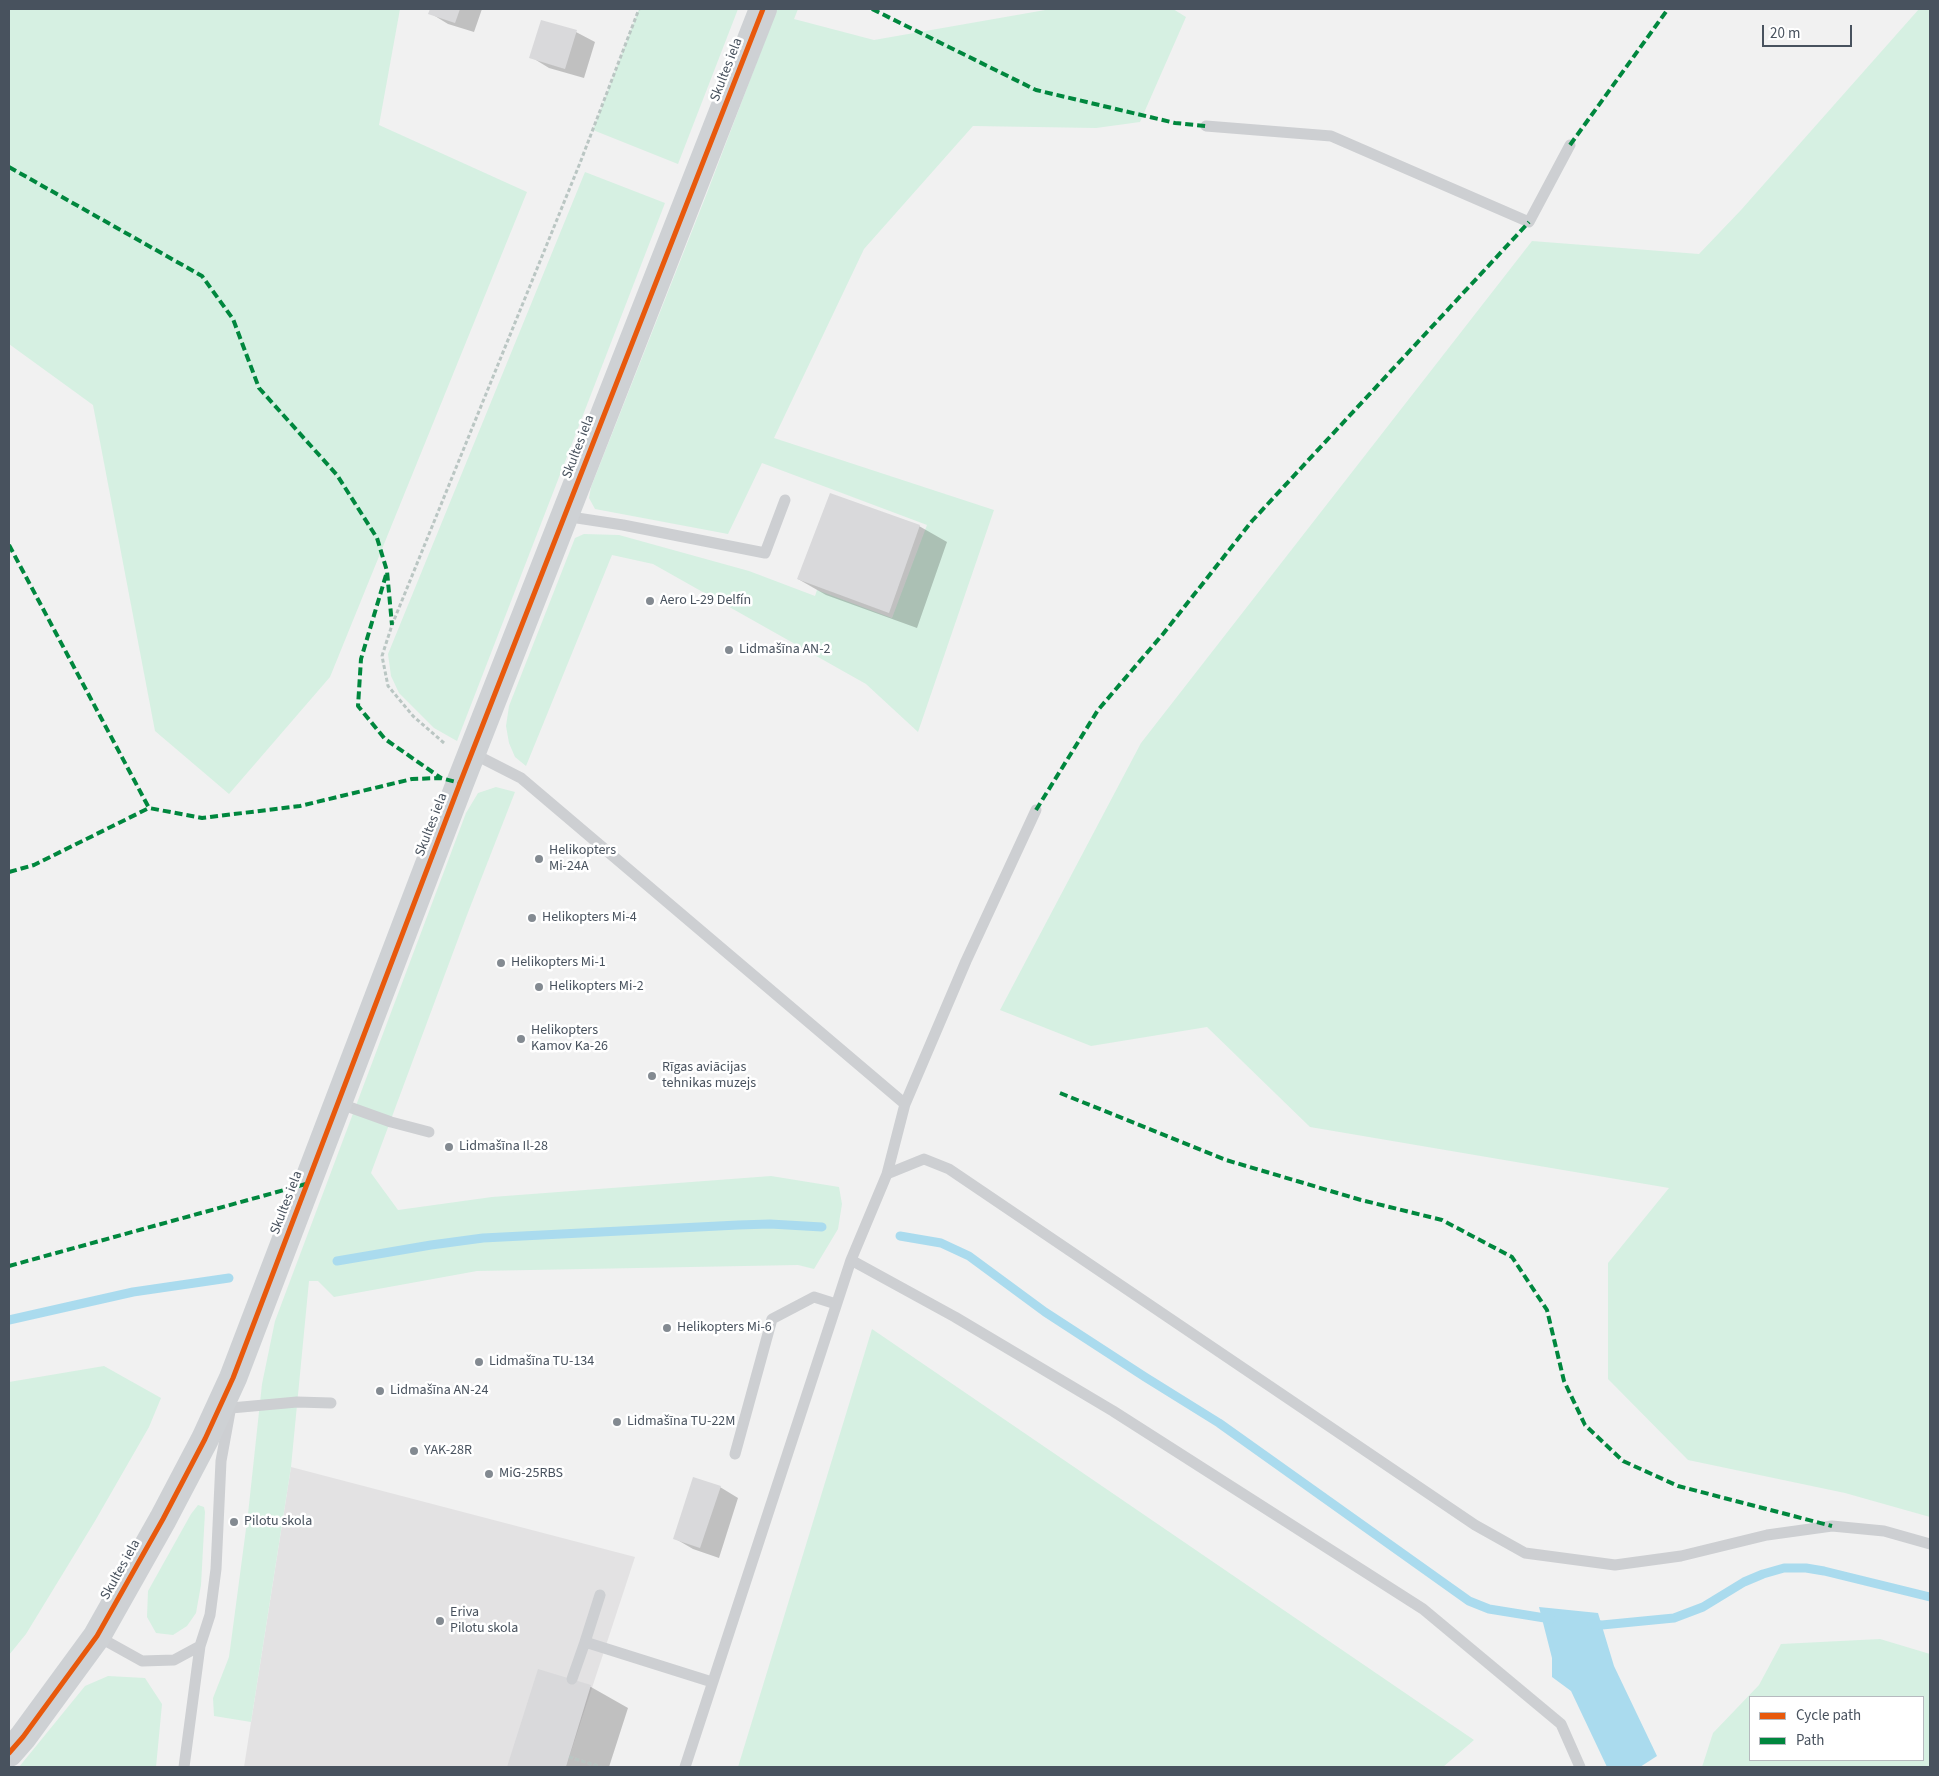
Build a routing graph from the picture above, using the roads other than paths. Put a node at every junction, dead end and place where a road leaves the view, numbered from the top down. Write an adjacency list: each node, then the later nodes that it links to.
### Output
1 (763, 9): 5 (main road, Skultes iela)
2 (1206, 126): 3 (lane)
3 (1570, 145)
4 (785, 500): 5 (lane)
5 (564, 516): 6 (main road, Skultes iela)
6 (472, 753): 8 (main road, Skultes iela); 9 (lane)
7 (1036, 810): 9 (lane)
8 (338, 1103): 10 (lane); 14 (main road, Skultes iela)
9 (905, 1104): 11 (lane)
10 (429, 1132)
11 (887, 1174): 12 (lane); 18 (lane)
12 (851, 1260): 13 (lane); 28 (lane)
13 (836, 1304): 17 (lane); 24 (lane)
14 (233, 1378): 16 (lane); 20 (main road, Skultes iela)
15 (331, 1403): 16 (lane)
16 (231, 1408): 22 (lane)
17 (735, 1454)
18 (1930, 1544)
19 (600, 1596): 21 (lane)
20 (97, 1636): 22 (lane); 25 (main road, Skultes iela)
21 (585, 1642): 23 (lane); 24 (lane)
22 (200, 1646): 26 (lane)
23 (572, 1679)
24 (712, 1682): 27 (lane)
25 (9, 1753)
26 (184, 1767)
27 (685, 1767)
28 (1580, 1767)

